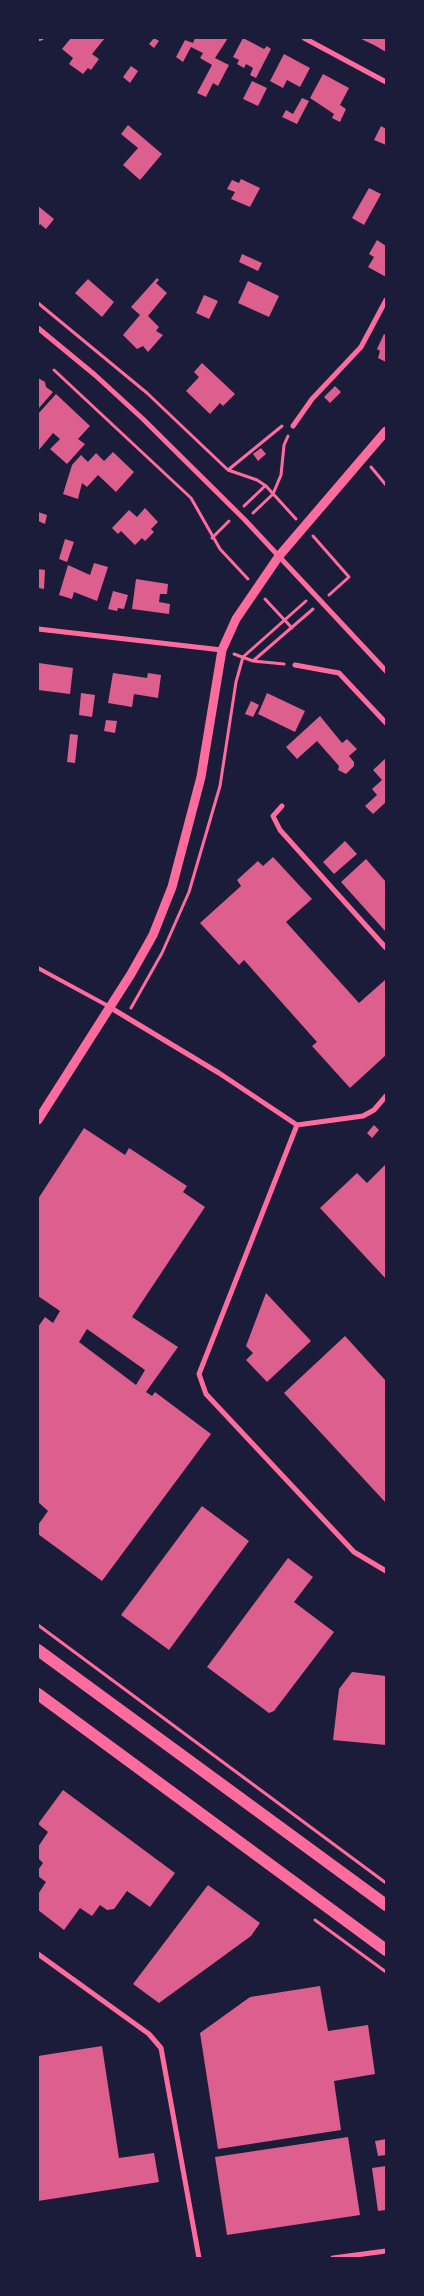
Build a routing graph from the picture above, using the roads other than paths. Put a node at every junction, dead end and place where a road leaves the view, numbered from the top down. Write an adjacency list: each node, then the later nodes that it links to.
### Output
1 (41, 38): 3 (street)
2 (304, 38): 4 (street)
3 (38, 39)
4 (386, 80)
5 (386, 300): 7 (street)
6 (38, 328): 9 (street)
7 (292, 426)
8 (386, 431): 9 (street)
9 (279, 556): 11 (street); 13 (street)
10 (38, 630): 11 (street)
11 (222, 650): 18 (street)
12 (295, 665): 14 (street)
13 (386, 671)
14 (386, 723)
15 (282, 806): 16 (street)
16 (386, 948)
17 (38, 968): 18 (lane)
18 (111, 1008): 20 (street); 21 (street)
19 (386, 1096): 21 (street)
20 (38, 1120)
21 (297, 1125): 22 (street)
22 (386, 1571)
23 (38, 1650): 25 (main road)
24 (38, 1694): 26 (main road)
25 (386, 1905)
26 (386, 1950)
27 (38, 1954): 29 (street)
28 (386, 2251): 30 (street)
29 (199, 2258)
30 (333, 2258)

